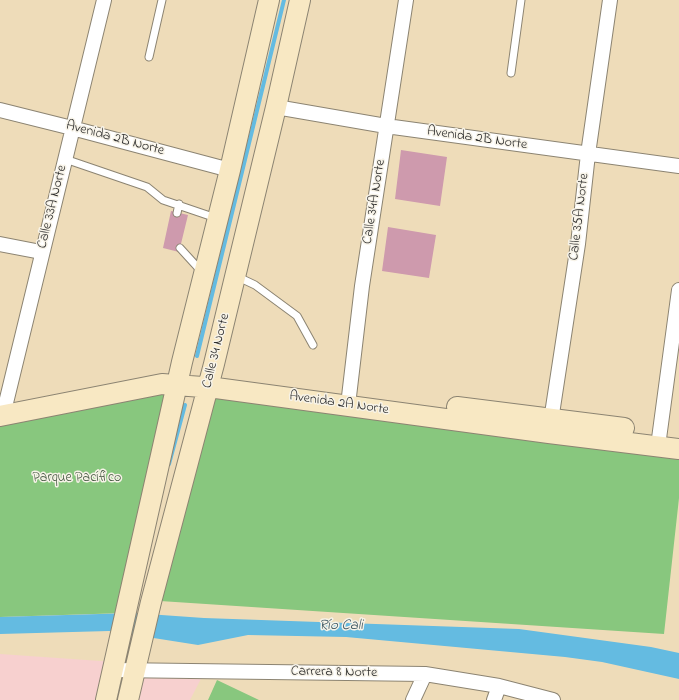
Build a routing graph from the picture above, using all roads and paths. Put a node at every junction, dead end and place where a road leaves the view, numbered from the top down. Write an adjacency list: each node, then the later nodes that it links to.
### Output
1 (104, 0): 13 (street, Calle 33A Norte)
2 (162, 0): 8 (lane)
3 (269, 0): 17 (main road)
4 (300, 0): 10 (main road, Calle 34 Norte)
5 (406, 0): 12 (street, Calle 34A Norte)
6 (521, 0): 9 (lane)
7 (610, 0): 14 (street, Calle 35A Norte)
8 (149, 58)
9 (511, 73)
10 (276, 107): 12 (street, Avenida 2B Norte); 25 (main road, Calle 34 Norte)
11 (0, 110): 13 (street, Avenida 2B Norte)
12 (386, 126): 14 (street, Avenida 2B Norte); 30 (street, Calle 34A Norte)
13 (72, 128): 15 (street, Calle 33A Norte); 17 (street, Avenida 2B Norte)
14 (588, 154): 16 (street, Avenida 2B Norte); 32 (street, Calle 35A Norte)
15 (65, 159): 18 (lane); 23 (street, Calle 33A Norte)
16 (679, 166)
17 (230, 170): 20 (main road)
18 (179, 204): 19 (lane); 20 (lane)
19 (177, 213)
20 (218, 218): 24 (main road)
21 (0, 244): 23 (street)
22 (180, 248): 24 (lane)
23 (41, 252): 31 (street, Calle 33A Norte)
24 (204, 274): 28 (main road)
25 (235, 275): 27 (lane); 29 (main road, Calle 34 Norte)
26 (679, 290): 34 (street)
27 (313, 345)
28 (179, 379): 29 (main road, Avenida 2A Norte); 31 (main road, Avenida 2A Norte); 36 (main road)
29 (210, 380): 30 (main road, Avenida 2A Norte); 37 (main road, Calle 34 Norte)
30 (349, 399): 32 (main road, Avenida 2A Norte)
31 (2, 408)
32 (550, 426): 34 (main road, Avenida 2A Norte)
33 (679, 435): 34 (main road, Avenida 2A Norte)
34 (658, 439): 35 (main road, Avenida 2A Norte)
35 (679, 449)
36 (114, 663): 37 (street, Carrera 8 Norte); 40 (main road)
37 (136, 664): 38 (street, Carrera 8 Norte); 41 (main road, Calle 34 Norte)
38 (425, 674): 39 (street, Carrera 8 Norte); 42 (street)
39 (498, 686): 43 (street); 44 (street, Carrera 8 Norte)
40 (106, 700)
41 (128, 700)
42 (413, 700)
43 (494, 700)
44 (553, 700)

